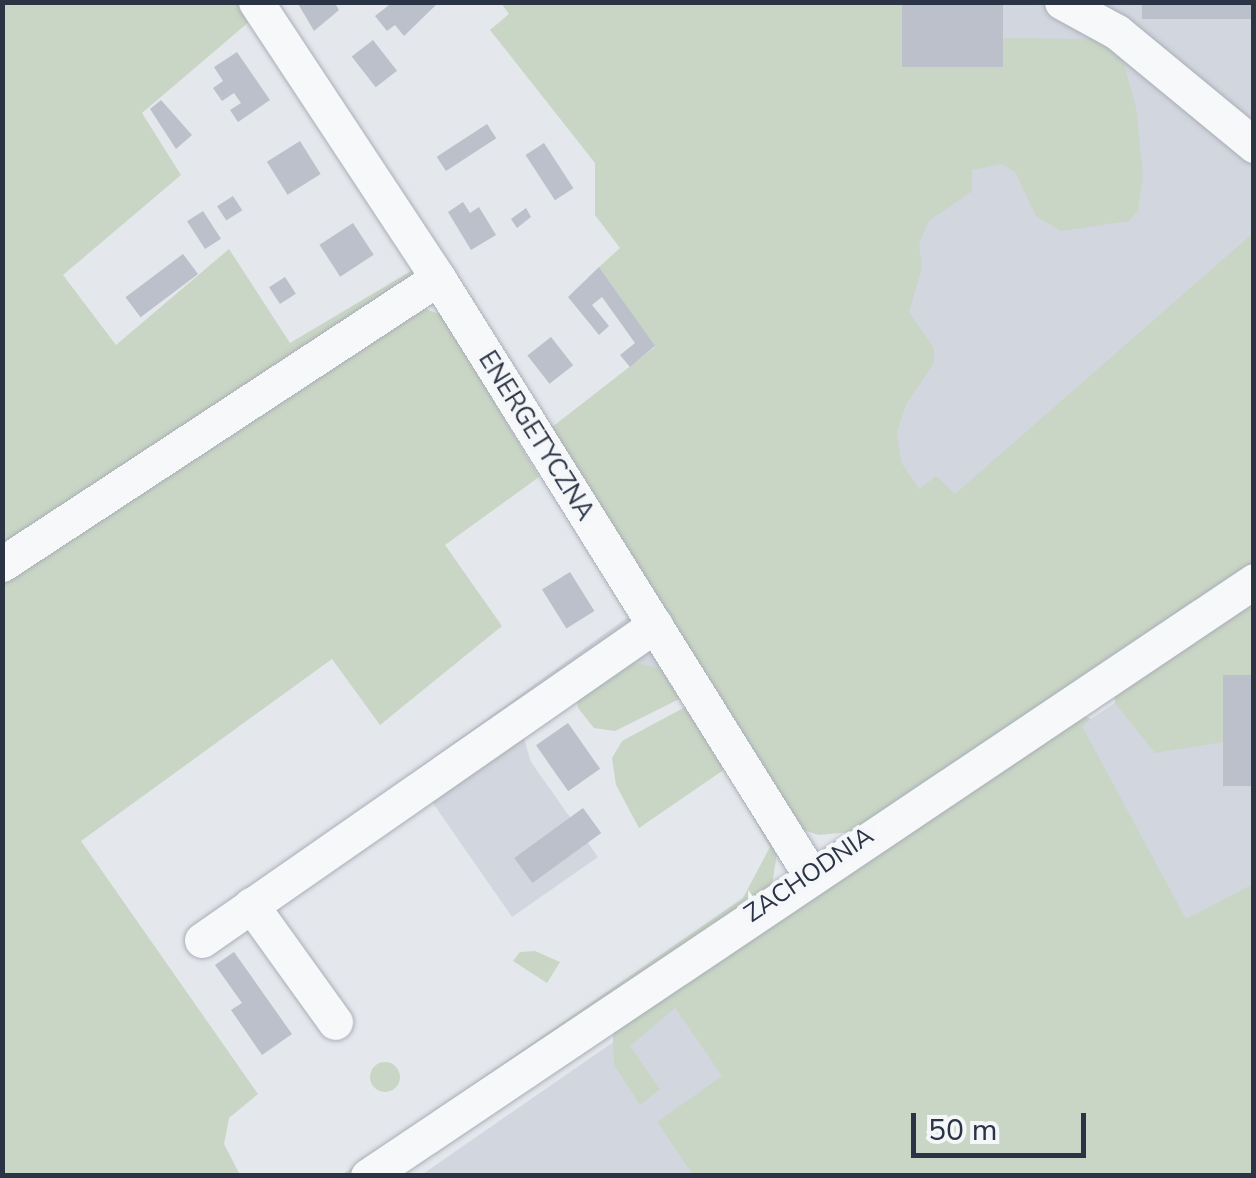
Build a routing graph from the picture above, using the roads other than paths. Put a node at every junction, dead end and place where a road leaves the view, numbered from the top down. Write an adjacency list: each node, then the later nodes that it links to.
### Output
1 (256, 2): 4 (street, ENERGETYCZNA)
2 (1062, 2): 3 (street)
3 (1254, 145)
4 (438, 278): 5 (street); 7 (street, ENERGETYCZNA)
5 (2, 564)
6 (1254, 581): 8 (street, ZACHODNIA)
7 (654, 625): 8 (street, ENERGETYCZNA); 9 (street)
8 (810, 874): 12 (street, ZACHODNIA)
9 (251, 905): 10 (street); 11 (street)
10 (202, 940)
11 (336, 1022)
12 (368, 1176)

